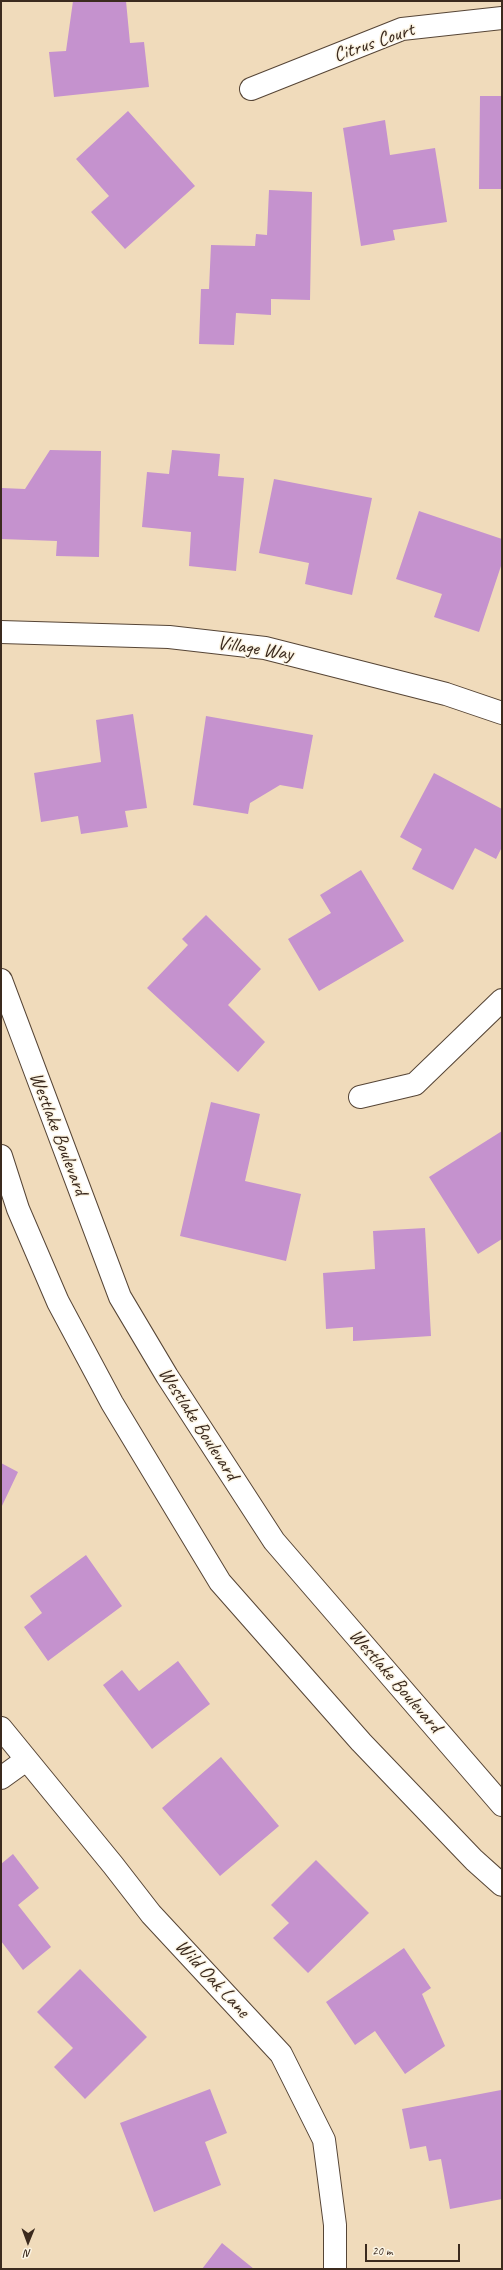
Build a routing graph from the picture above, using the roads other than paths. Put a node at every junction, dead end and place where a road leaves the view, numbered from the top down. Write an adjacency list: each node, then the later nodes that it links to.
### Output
1 (502, 18): 2 (street, Citrus Court)
2 (251, 89)
3 (1, 632): 4 (street, Village Way)
4 (502, 713)
5 (1, 980): 12 (street, Westlake Boulevard)
6 (502, 1000): 7 (street)
7 (360, 1097)
8 (1, 1156): 13 (street)
9 (1, 1728): 10 (street, Wild Oak Lane)
10 (26, 1760): 11 (street); 14 (street, Wild Oak Lane)
11 (1, 1778)
12 (502, 1805)
13 (502, 1885)
14 (335, 2269)

